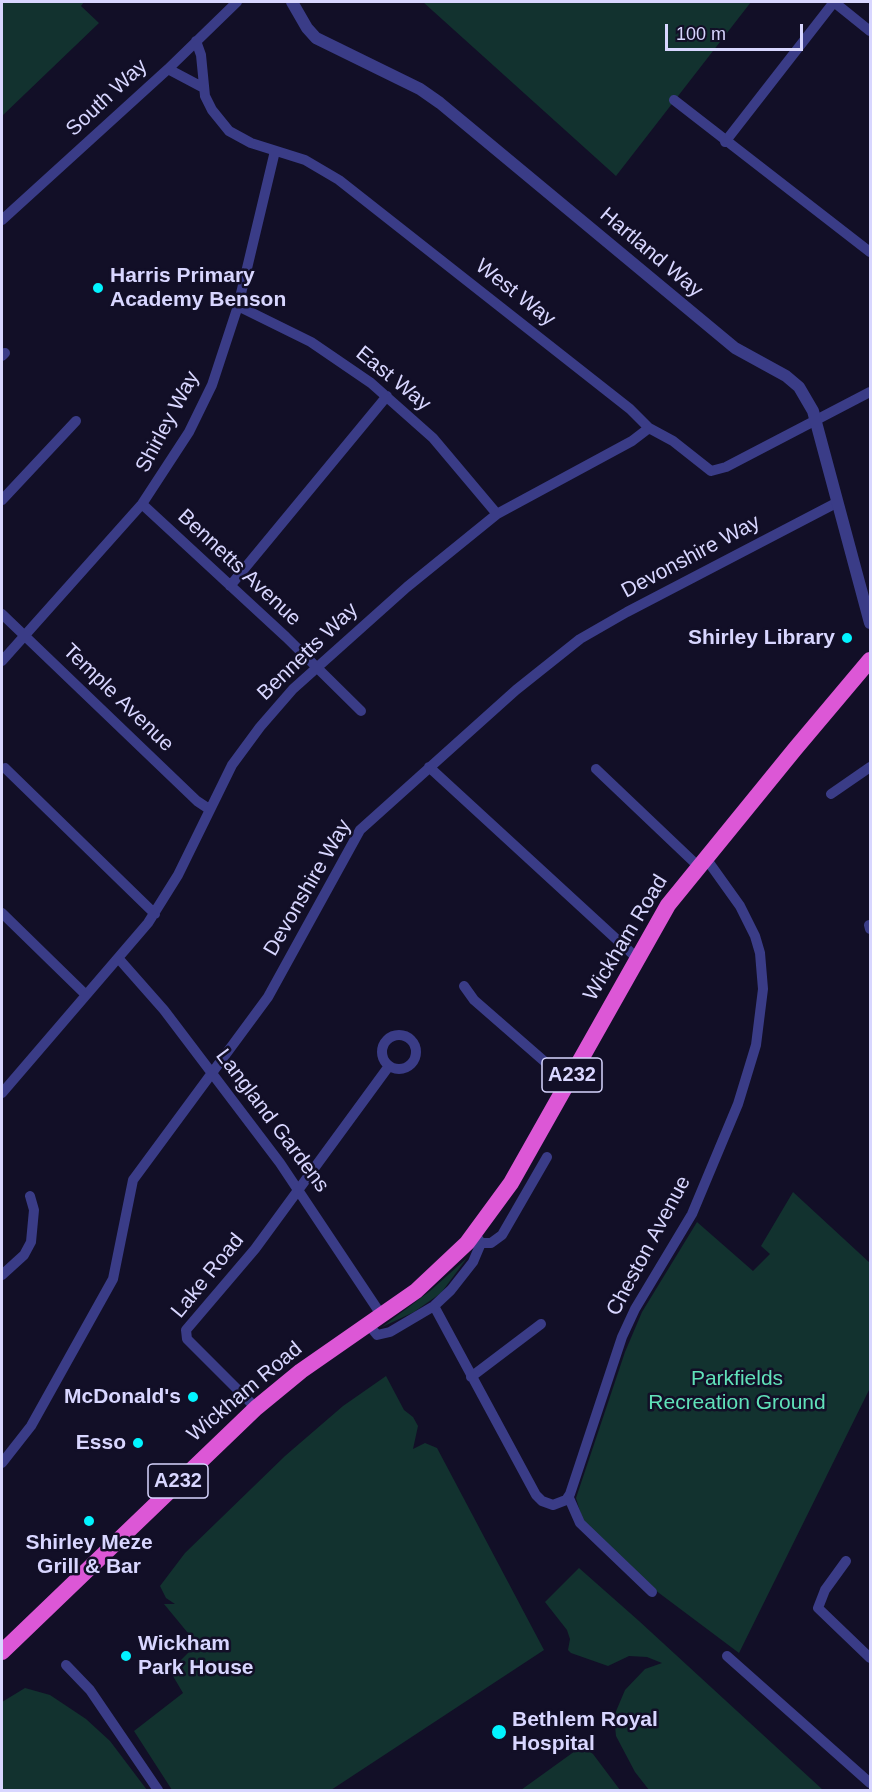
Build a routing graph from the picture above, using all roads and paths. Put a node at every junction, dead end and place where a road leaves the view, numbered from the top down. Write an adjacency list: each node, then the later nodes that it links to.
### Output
1 (237, 2): 5 (street, South Way)
2 (292, 2): 17 (street, Hartland Way)
3 (834, 2): 4 (street); 9 (street)
4 (870, 31)
5 (196, 41): 6 (street, South Way); 7 (street, West Way)
6 (168, 69): 7 (street); 11 (street, South Way)
7 (202, 87): 10 (street, West Way)
8 (674, 100): 9 (street)
9 (725, 142): 12 (street)
10 (275, 151): 13 (street, Shirley Way); 18 (street, West Way)
11 (2, 220)
12 (870, 252)
13 (238, 306): 15 (street, East Way); 21 (street, Shirley Way)
14 (870, 392): 17 (street)
15 (387, 396): 22 (street, East Way); 23 (street)
16 (76, 421): 19 (street)
17 (816, 422): 18 (street, West Way); 20 (street, Hartland Way)
18 (649, 428): 22 (street, Bennetts Way)
19 (2, 500)
20 (838, 502): 25 (street, Hartland Way); 32 (street, Devonshire Way)
21 (142, 504): 23 (street, Bennetts Avenue); 26 (street, Shirley Way)
22 (496, 514): 29 (street, Bennetts Way)
23 (230, 586): 29 (street, Bennetts Avenue)
24 (2, 614): 26 (street, Temple Avenue)
25 (870, 619)
26 (25, 636): 28 (street, Shirley Way); 37 (street, Temple Avenue)
27 (870, 660): 30 (highway, Wickham Road / A232)
28 (2, 661)
29 (316, 667): 31 (street, Bennetts Avenue); 37 (street, Bennetts Way)
30 (863, 676): 38 (highway, Wickham Road / A232)
31 (361, 711)
32 (429, 767): 42 (street); 46 (street, Devonshire Way)
33 (870, 767): 36 (street)
34 (5, 768): 40 (street)
35 (596, 769): 38 (street, Cheston Avenue)
36 (831, 794)
37 (208, 809): 40 (street, Bennetts Way)
38 (702, 862): 42 (highway, Wickham Road / A232); 60 (street, Cheston Avenue)
39 (2, 913): 44 (street)
40 (154, 914): 41 (street, Bennetts Way)
41 (119, 958): 44 (street, Bennetts Way); 46 (street, Langland Gardens)
42 (638, 959): 47 (highway, Wickham Road / A232)
43 (464, 986): 47 (street)
44 (86, 995): 48 (street, Bennetts Way)
45 (389, 1066): 50 (street, Lake Road)
46 (212, 1073): 50 (street, Langland Gardens); 59 (street, Devonshire Way)
47 (568, 1082): 52 (highway, Wickham Road / A232)
48 (2, 1093)
49 (547, 1157): 52 (street, Wickham Road)
50 (298, 1188): 55 (street, Langland Gardens); 58 (street, Lake Road)
51 (30, 1196): 53 (street)
52 (478, 1238): 54 (street, Wickham Road); 55 (highway, Wickham Road / A232)
53 (2, 1275)
54 (434, 1306): 55 (street, Wickham Road); 57 (street)
55 (375, 1321): 58 (highway, Wickham Road / A232)
56 (540, 1324): 57 (street)
57 (471, 1377): 60 (street)
58 (256, 1408): 63 (highway, Wickham Road / A232)
59 (2, 1463)
60 (568, 1498): 62 (street)
61 (846, 1561): 65 (street)
62 (652, 1592)
63 (2, 1652)
64 (727, 1656): 67 (street)
65 (870, 1658)
66 (66, 1665): 68 (street)
67 (870, 1784)
68 (158, 1791)

